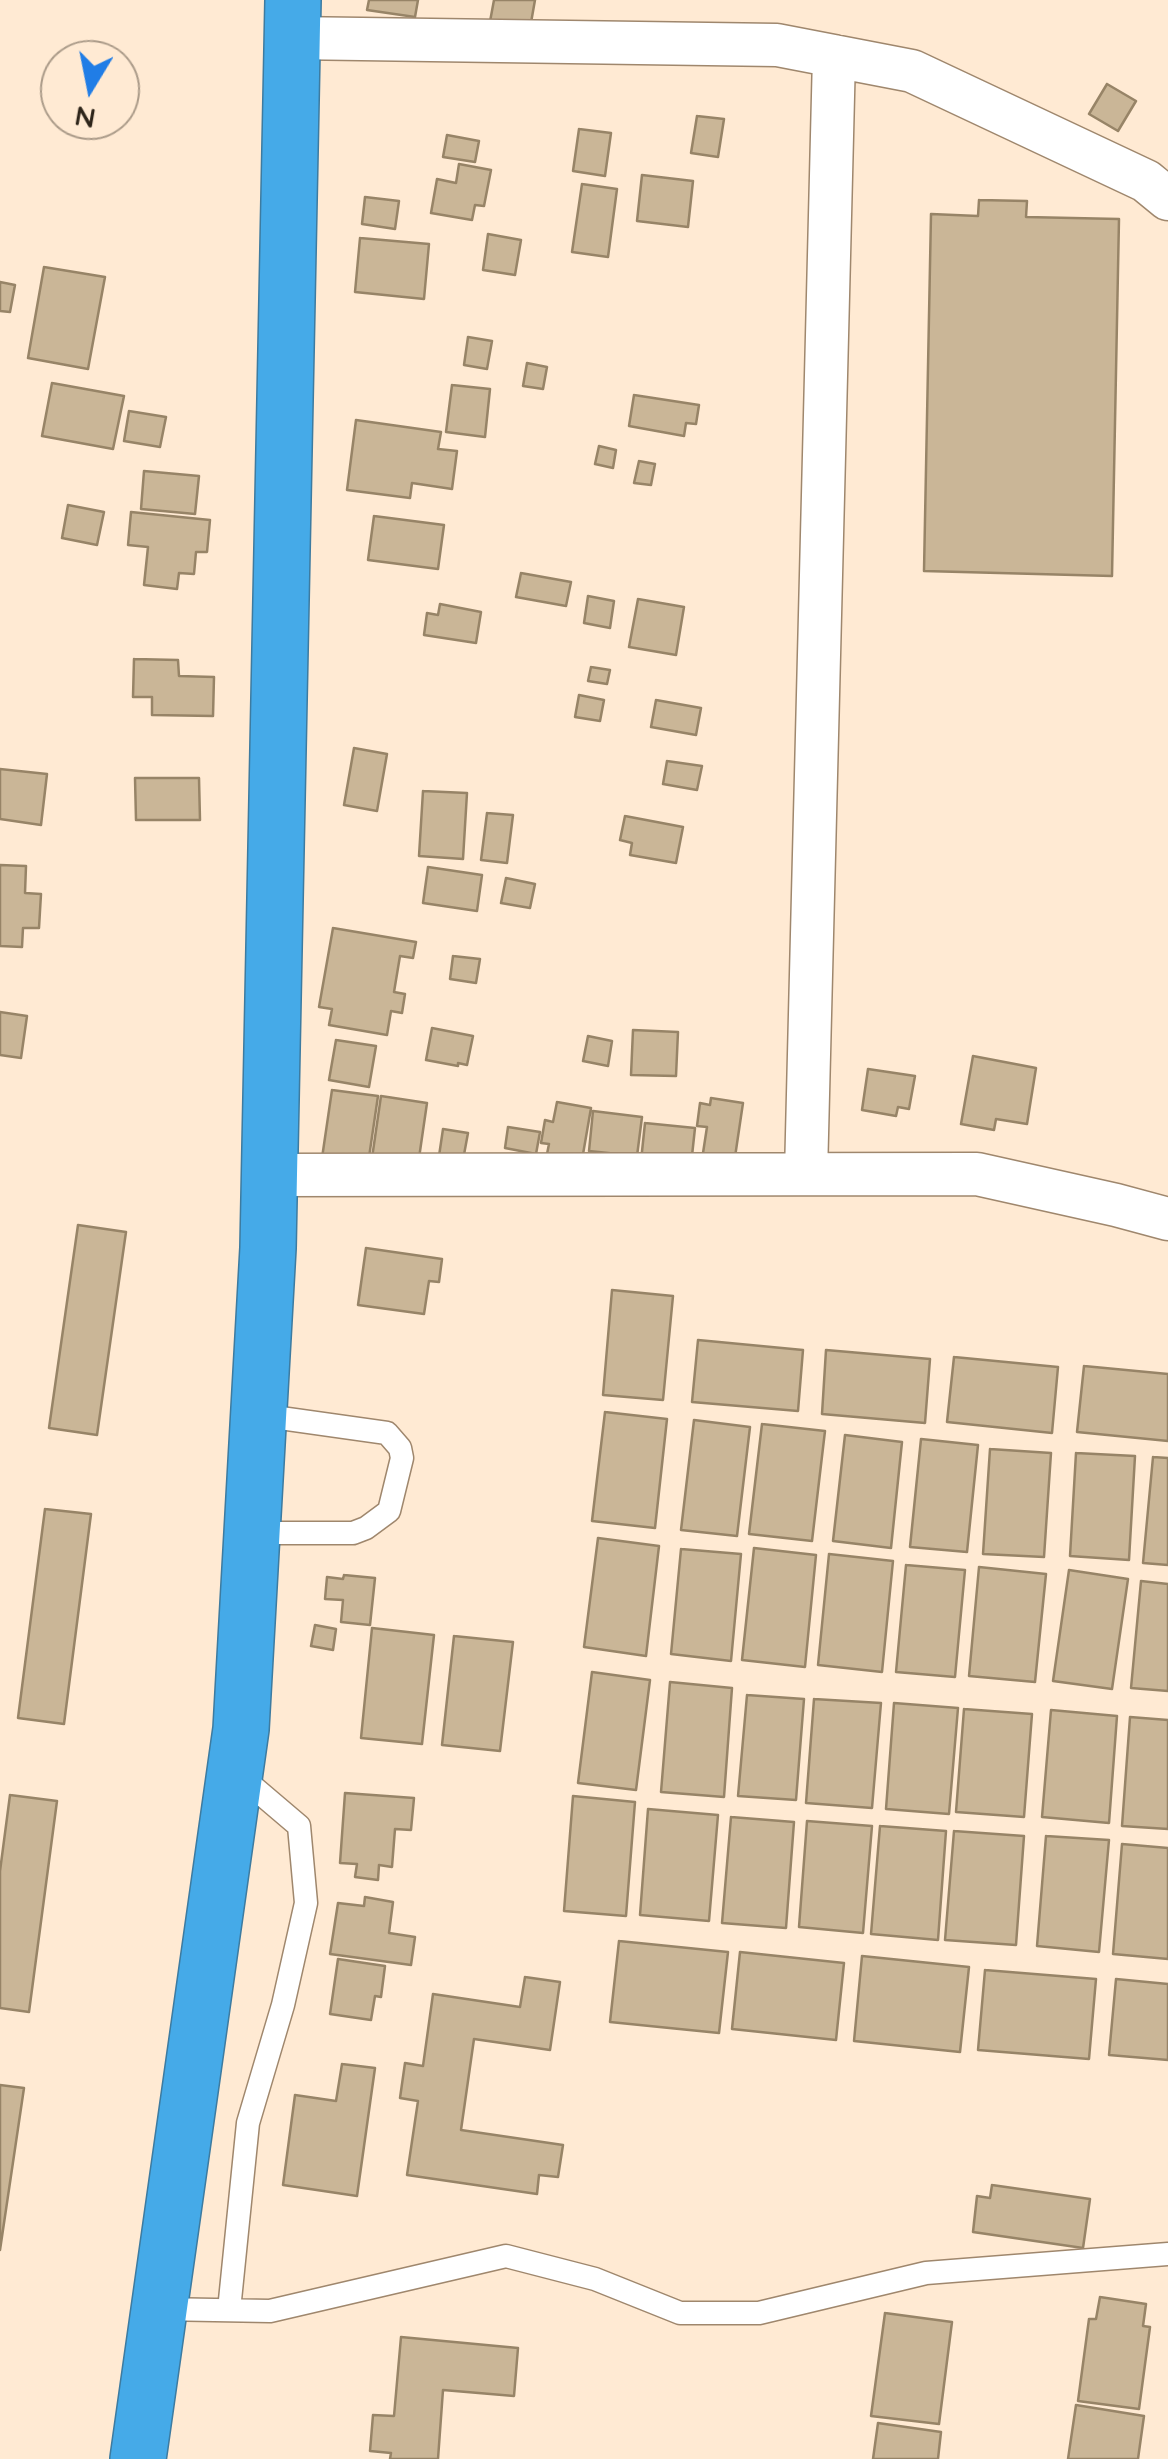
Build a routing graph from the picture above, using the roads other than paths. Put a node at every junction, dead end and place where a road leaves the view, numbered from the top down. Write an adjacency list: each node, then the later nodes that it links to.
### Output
1 (293, 19): 2 (street); 5 (highway)
2 (834, 56): 3 (street); 4 (street)
3 (1168, 199)
4 (806, 1174): 5 (street); 6 (street)
5 (270, 1176): 7 (highway)
6 (1168, 1219)
7 (259, 1415): 8 (highway); 8 (lane)
8 (252, 1533): 9 (highway)
9 (236, 1772): 11 (highway); 12 (lane)
10 (1168, 2254): 12 (lane)
11 (160, 2310): 12 (lane); 13 (highway)
12 (229, 2310)
13 (138, 2459)

